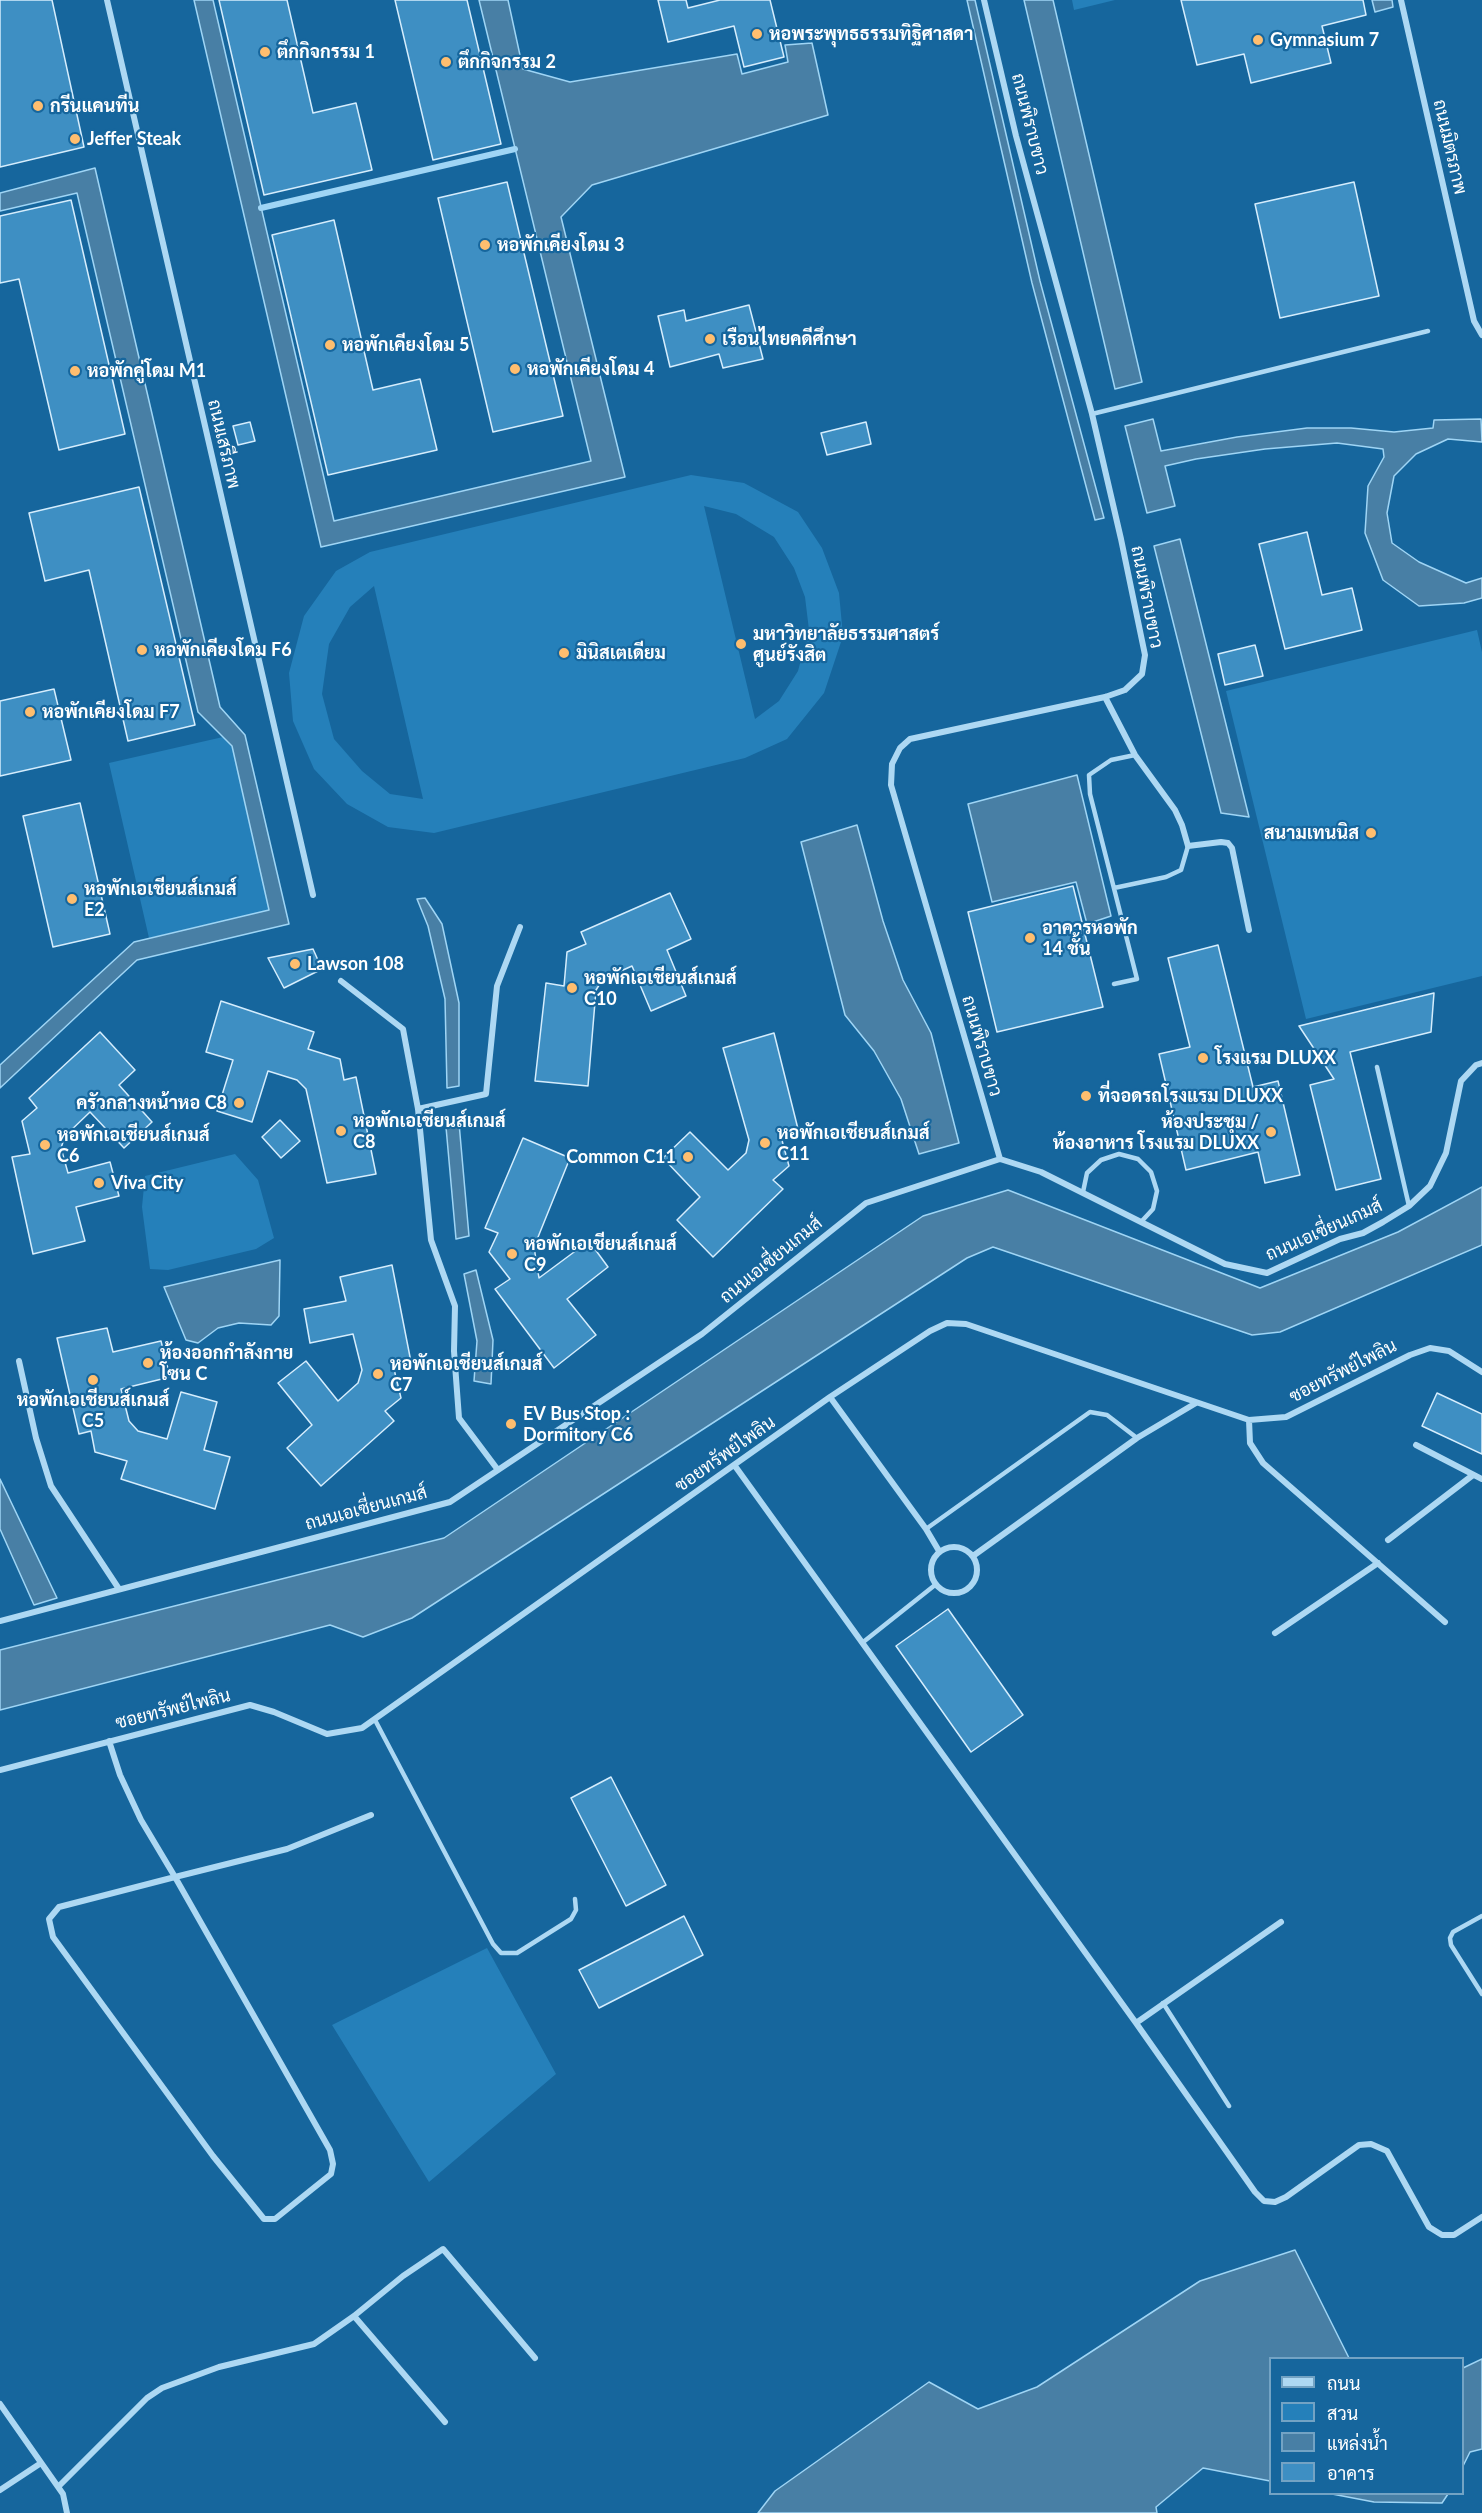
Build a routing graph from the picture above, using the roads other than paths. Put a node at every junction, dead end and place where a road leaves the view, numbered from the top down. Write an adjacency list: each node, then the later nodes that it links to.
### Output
1 (107, 0): 11 (street, ถนนเสรีภาพ)
2 (984, 0): 6 (street, ถนนพิราบขาว)
3 (1401, 0): 5 (street, ถนนมิตรภาพ)
4 (1428, 331): 6 (lane)
5 (1482, 335)
6 (1092, 414): 7 (street, ถนนพิราบขาว)
7 (1105, 697): 8 (street); 19 (street, ถนนพิราบขาว)
8 (1135, 755): 9 (street); 10 (lane)
9 (1188, 846): 10 (lane); 13 (street)
10 (1114, 888): 15 (lane)
11 (313, 895)
12 (520, 927): 18 (street)
13 (1249, 930)
14 (341, 981): 18 (street)
15 (1114, 984)
16 (1482, 1063): 21 (street, ถนนเอเซี่ยนเกมส์)
17 (1377, 1067): 21 (lane)
18 (418, 1109): 31 (street)
19 (1000, 1159): 20 (street, ถนนเอเซี่ยนเกมส์); 31 (street, ถนนเอเซี่ยนเกมส์)
20 (1083, 1192): 22 (street, ถนนเอเซี่ยนเกมส์); 22 (lane)
21 (1409, 1206): 22 (street, ถนนเอเซี่ยนเกมส์)
22 (1141, 1222)
23 (19, 1361): 40 (street)
24 (1482, 1372): 27 (street, ซอยทรัพย์ไพลิน)
25 (830, 1398): 26 (street, ซอยทรัพย์ไพลิน); 30 (street, ซอยทรัพย์ไพลิน); 34 (street)
26 (1196, 1403): 27 (street, ซอยทรัพย์ไพลิน); 28 (street)
27 (1249, 1420): 38 (street)
28 (1137, 1438): 34 (lane); 37 (street)
29 (1416, 1445): 32 (street)
30 (735, 1466): 44 (street); 45 (street, ซอยทรัพย์ไพลิน)
31 (498, 1470): 40 (street, ถนนเอเซี่ยนเกมส์)
32 (1473, 1474): 33 (street); 35 (street)
33 (1482, 1479)
34 (926, 1529): 36 (street)
35 (1388, 1540)
36 (939, 1551): 37 (street); 39 (street)
37 (972, 1556): 39 (street)
38 (1378, 1563): 42 (street); 43 (street)
39 (935, 1585): 44 (lane)
40 (119, 1590): 41 (street, ถนนเอเซี่ยนเกมส์)
41 (0, 1621)
42 (1445, 1622)
43 (1275, 1633)
44 (862, 1643): 55 (street)
45 (375, 1720): 46 (street, ซอยทรัพย์ไพลิน); 50 (lane)
46 (109, 1741): 47 (street, ซอยทรัพย์ไพลิน); 49 (street)
47 (0, 1770)
48 (371, 1815): 49 (street)
49 (175, 1877): 49 (street)
50 (575, 1899)
51 (1482, 1916): 53 (lane)
52 (1281, 1922): 54 (street)
53 (1482, 1994)
54 (1163, 2003): 55 (street); 56 (lane)
55 (1136, 2023): 57 (street)
56 (1229, 2106)
57 (1482, 2217)
58 (354, 2316): 59 (street); 61 (street); 63 (street)
59 (535, 2358)
60 (0, 2404): 62 (street)
61 (445, 2422)
62 (41, 2463): 63 (street); 64 (street)
63 (57, 2487): 65 (street)
64 (0, 2490)
65 (67, 2513)

